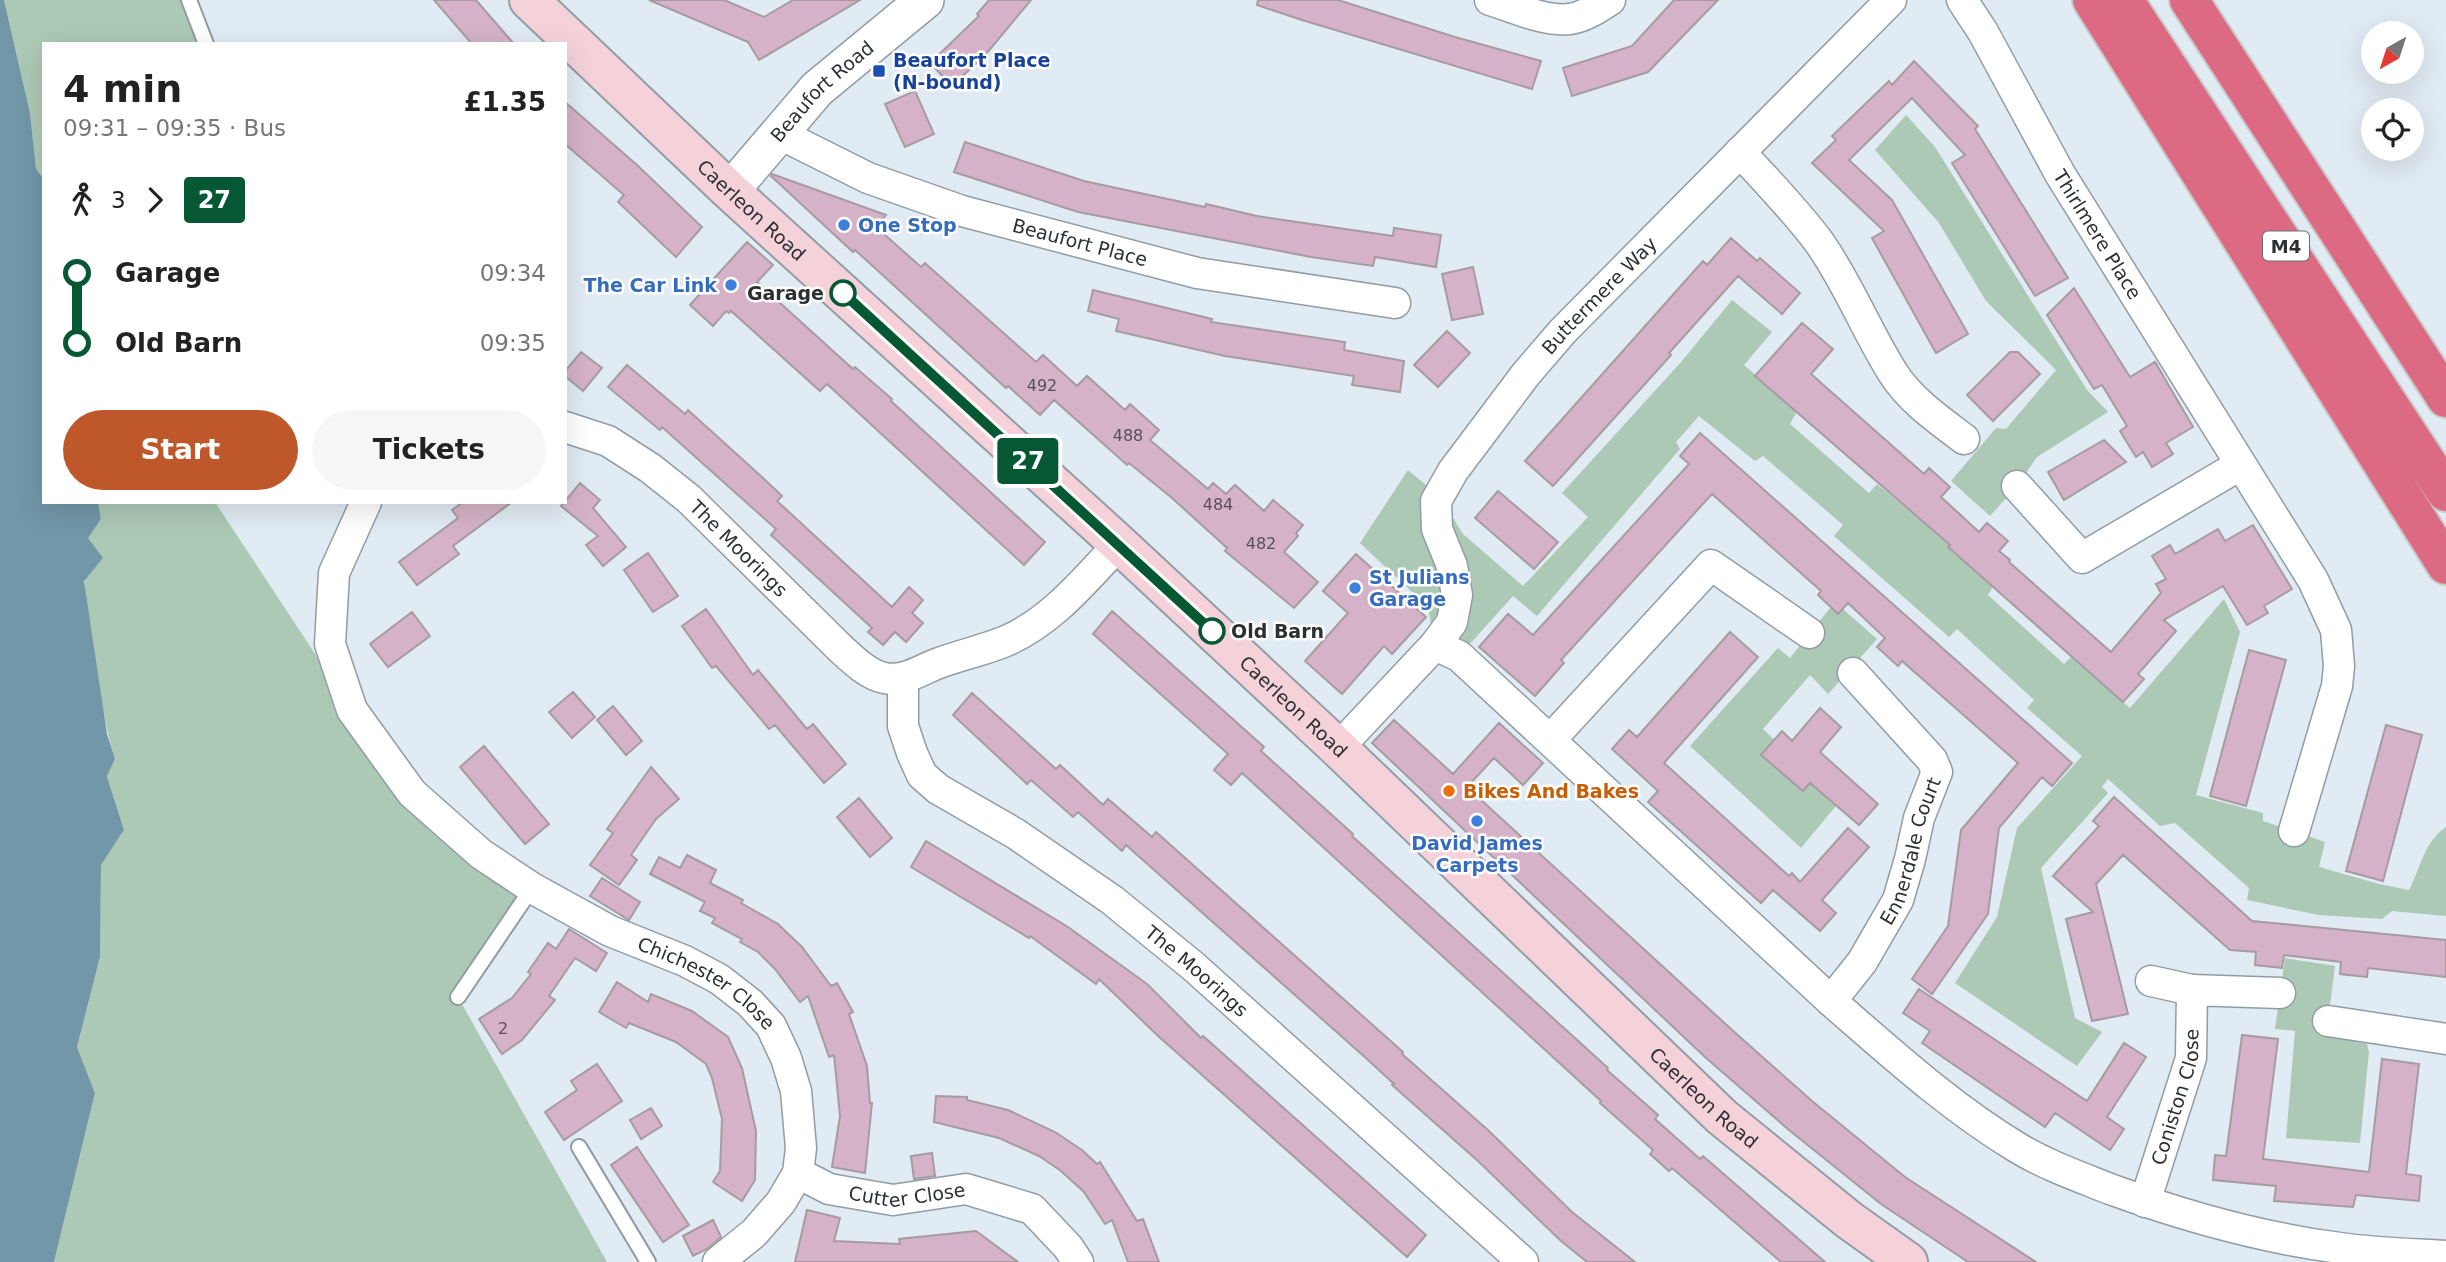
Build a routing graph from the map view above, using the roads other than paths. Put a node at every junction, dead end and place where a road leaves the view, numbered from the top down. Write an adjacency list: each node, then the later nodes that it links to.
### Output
1 (189, 0): 11 (lane)
2 (529, 0): 14 (main road, Caerleon Road)
3 (925, 0): 12 (street, Beaufort Road)
4 (1490, 0): 5 (street)
5 (1610, 0)
6 (1891, 0): 13 (street, Buttermere Way)
7 (1962, 0): 20 (street, Thirlmere Place)
8 (2092, 0): 25 (highway)
9 (2124, 0): 22 (highway, M4)
10 (2189, 0): 16 (highway); 17 (highway, M4)
11 (205, 42)
12 (780, 134): 14 (street, Beaufort Road); 15 (street, Beaufort Place)
13 (1740, 152): 19 (street); 27 (street, Buttermere Way)
14 (730, 191): 24 (main road, Caerleon Road)
15 (1395, 303)
16 (2446, 355)
17 (2446, 398)
18 (567, 428): 29 (street, The Moorings)
19 (1964, 439)
20 (2240, 465): 21 (street); 32 (street, Thirlmere Place)
21 (2017, 486)
22 (2446, 492)
23 (365, 504): 33 (street, Chichester Close)
24 (1119, 544): 29 (street); 31 (main road, Caerleon Road)
25 (2446, 565)
26 (1809, 633): 30 (street)
27 (1435, 645): 30 (street); 31 (street)
28 (1853, 673): 38 (street, Ennerdale Court)
29 (903, 679): 48 (street, The Moorings)
30 (1550, 739): 38 (street)
31 (1338, 748): 49 (main road, Caerleon Road)
32 (2294, 831)
33 (533, 888): 37 (lane); 42 (street, Chichester Close)
34 (2151, 981): 35 (street)
35 (2192, 990): 36 (street); 43 (street, Coniston Close)
36 (2280, 993)
37 (458, 997)
38 (1831, 1001): 43 (street)
39 (2329, 1021): 40 (street)
40 (2446, 1039)
41 (579, 1147): 45 (lane)
42 (797, 1172): 46 (street, Chichester Close); 47 (street, Cutter Close)
43 (2145, 1202): 44 (street)
44 (2446, 1256)
45 (648, 1262)
46 (718, 1262)
47 (1078, 1262)
48 (1523, 1262)
49 (1908, 1262)

